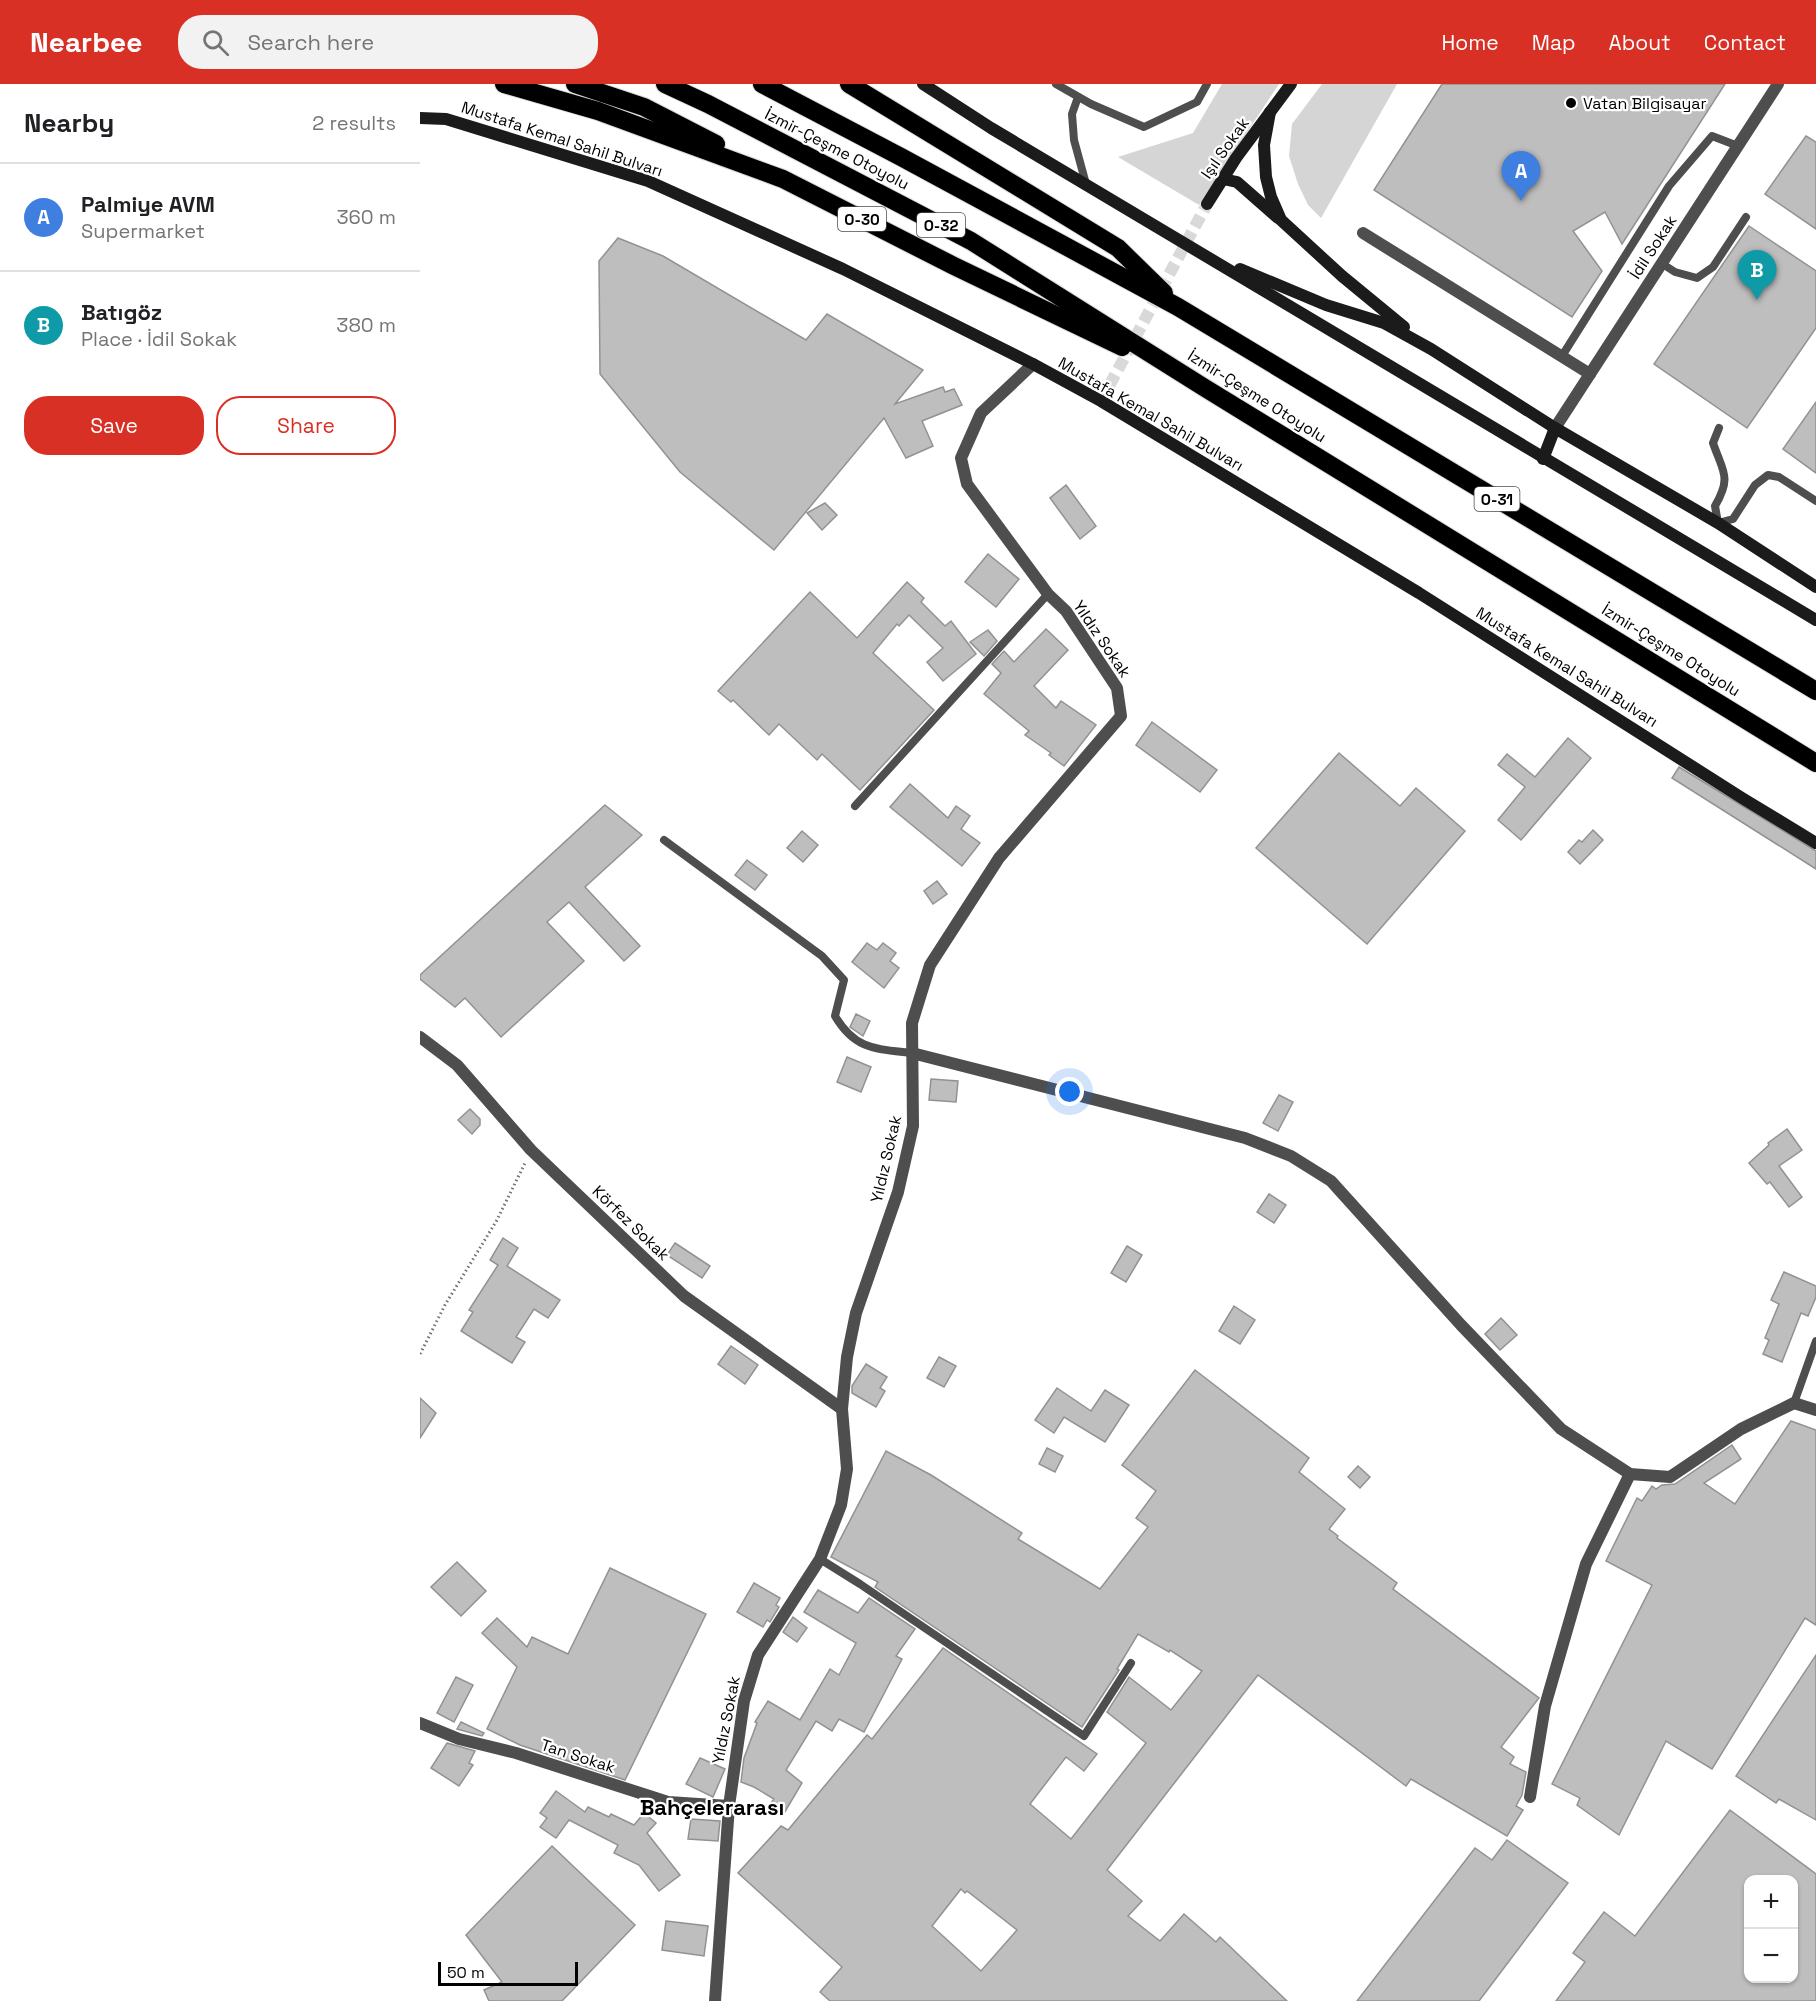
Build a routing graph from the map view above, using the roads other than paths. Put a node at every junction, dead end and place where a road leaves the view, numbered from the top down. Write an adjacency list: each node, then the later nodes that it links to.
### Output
1 (504, 84): 15 (highway, O-30)
2 (574, 84): 15 (highway)
3 (665, 84): 29 (highway, İzmir-Çeşme Otoyolu / O-32)
4 (762, 84): 24 (highway, İzmir-Çeşme Otoyolu / O-31)
5 (849, 84): 24 (highway)
6 (923, 84): 17 (street)
7 (1056, 84): 11 (lane)
8 (1207, 84): 11 (lane)
9 (1291, 84): 12 (street, Işıl Sokak)
10 (1778, 84): 14 (street, İdil Sokak)
11 (1078, 97): 17 (lane)
12 (1270, 112): 16 (street, Işıl Sokak); 20 (street)
13 (420, 118): 27 (street, Mustafa Kemal Sahil Bulvarı)
14 (1738, 146): 23 (street, İdil Sokak); 26 (lane)
15 (783, 179): 29 (highway, O-30)
16 (1222, 179): 18 (street, Işıl Sokak); 20 (street)
17 (1086, 184): 22 (street)
18 (1207, 204)
19 (1746, 217): 23 (lane)
20 (1281, 220): 25 (street)
21 (1364, 233): 26 (street)
22 (1206, 255): 25 (street); 32 (street)
23 (1661, 263): 28 (street, İdil Sokak)
24 (1178, 307): 38 (highway, İzmir-Çeşme Otoyolu / O-31)
25 (1431, 349): 30 (street)
26 (1562, 356): 28 (street)
27 (1033, 364): 36 (street, Yıldız Sokak); 42 (street, Mustafa Kemal Sahil Bulvarı)
28 (1590, 374): 30 (street, İdil Sokak)
29 (1205, 388): 39 (highway, İzmir-Çeşme Otoyolu)
30 (1555, 428): 32 (street); 34 (street)
31 (1719, 428): 34 (lane)
32 (1543, 459): 37 (street)
33 (1816, 501): 34 (lane)
34 (1718, 523): 35 (street)
35 (1816, 587)
36 (1048, 594): 40 (lane); 44 (street, Yıldız Sokak)
37 (1816, 620)
38 (1816, 691)
39 (1816, 763)
40 (855, 806)
41 (664, 840): 44 (lane)
42 (1816, 843)
43 (420, 1037): 47 (street, Körfez Sokak)
44 (912, 1053): 47 (street, Yıldız Sokak); 49 (street)
45 (1816, 1341): 46 (lane)
46 (1794, 1403): 48 (street); 49 (street)
47 (842, 1409): 50 (street, Yıldız Sokak)
48 (1816, 1410)
49 (1630, 1474): 53 (street)
50 (820, 1559): 51 (lane); 54 (street, Yıldız Sokak)
51 (1131, 1663)
52 (420, 1723): 54 (street, Tan Sokak)
53 (1530, 1797)
54 (729, 1806): 55 (street, Yıldız Sokak)
55 (715, 2001)

